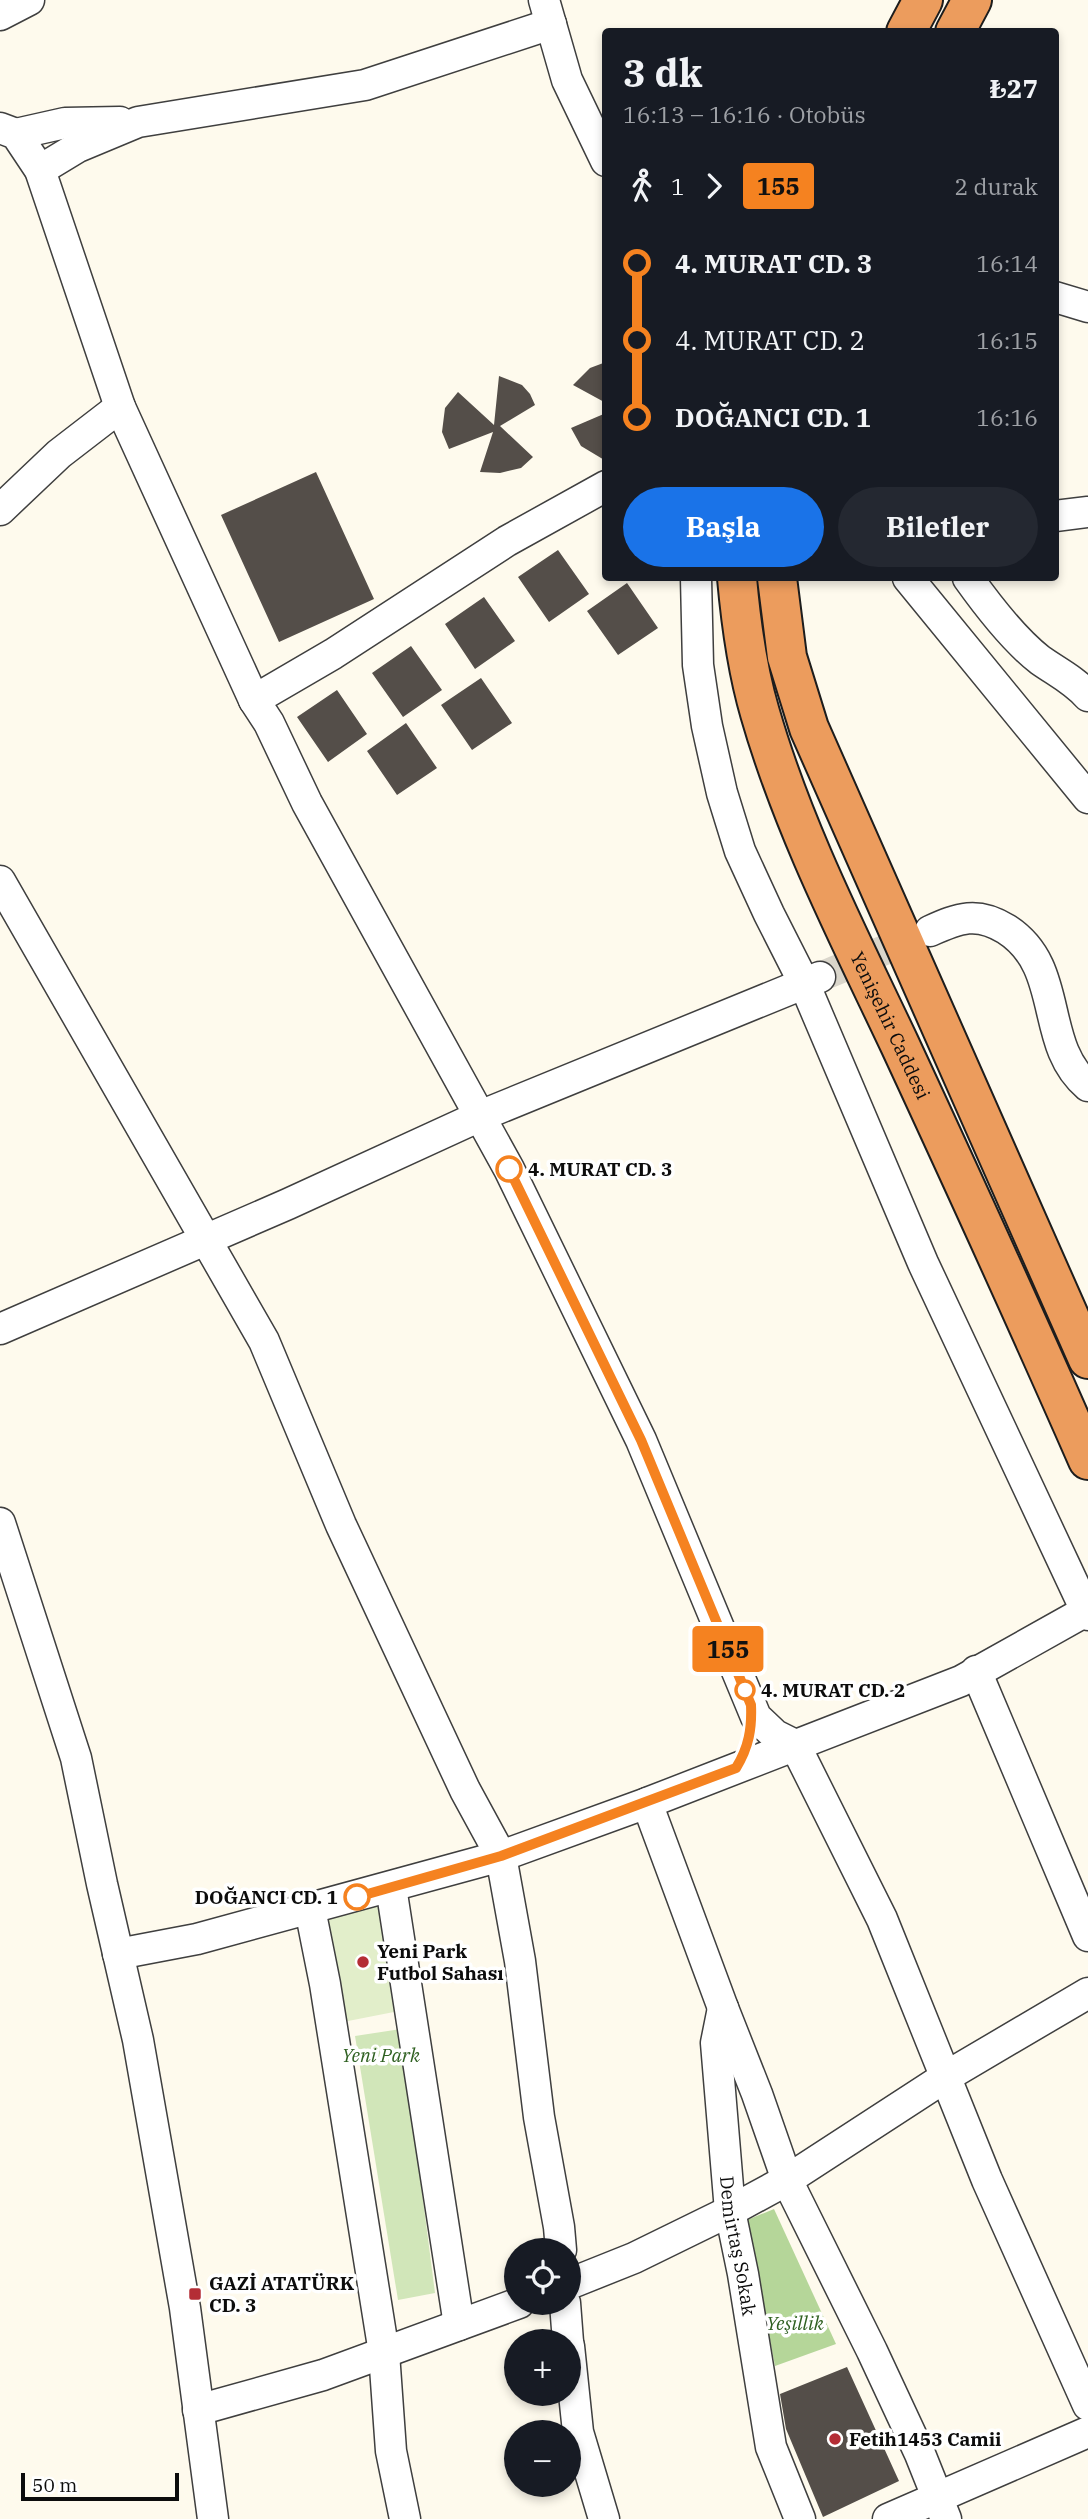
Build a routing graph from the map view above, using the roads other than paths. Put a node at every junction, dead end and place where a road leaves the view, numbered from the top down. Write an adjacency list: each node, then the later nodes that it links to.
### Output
1 (29, 0): 5 (street)
2 (923, 0): 6 (highway)
3 (972, 0): 7 (highway)
4 (548, 12): 8 (street); 10 (street)
5 (0, 15)
6 (908, 28)
7 (957, 28)
8 (138, 122): 9 (street); 11 (street)
9 (8, 131): 11 (street)
10 (602, 153)
11 (40, 170): 14 (street)
12 (1059, 298): 13 (street)
13 (1088, 307)
14 (120, 407): 16 (street); 25 (street)
15 (602, 488): 25 (street)
16 (0, 510)
17 (1088, 512): 18 (street)
18 (1059, 516)
19 (696, 581): 29 (street)
20 (737, 581): 34 (highway, Yenişehir Caddesi)
21 (777, 581): 33 (highway)
22 (910, 581): 26 (street)
23 (970, 581): 24 (street)
24 (1083, 680)
25 (254, 699): 31 (street)
26 (1088, 798)
27 (0, 881): 32 (street)
28 (930, 930): 30 (street)
29 (812, 980): 31 (street); 40 (street)
30 (1088, 1086)
31 (480, 1116): 32 (street); 42 (street)
32 (207, 1239): 35 (street); 46 (street)
33 (1074, 1291): 34 (highway); 36 (highway)
34 (1023, 1311): 37 (highway, Yenişehir Caddesi)
35 (0, 1328)
36 (1085, 1346): 37 (highway)
37 (1044, 1359): 38 (highway, Yenişehir Caddesi)
38 (1088, 1460)
39 (0, 1523): 50 (street)
40 (1087, 1613): 41 (street)
41 (976, 1671): 43 (street); 49 (street)
42 (751, 1705): 43 (street); 44 (street)
43 (795, 1745): 44 (street); 53 (street)
44 (736, 1768): 45 (street)
45 (647, 1803): 46 (street); 52 (street)
46 (501, 1856): 47 (street); 56 (street)
47 (391, 1887): 48 (street); 59 (street)
48 (310, 1909): 50 (street); 60 (street)
49 (1088, 1936)
50 (118, 1954): 63 (street)
51 (1088, 1993): 53 (street)
52 (723, 2008): 54 (street); 55 (street, Demirtaş Sokak)
53 (947, 2076): 54 (street); 61 (street)
54 (787, 2180): 55 (street); 65 (street)
55 (730, 2211): 57 (street); 69 (street, Demirtaş Sokak)
56 (560, 2238)
57 (581, 2279)
58 (504, 2308): 59 (street)
59 (459, 2325): 60 (street)
60 (384, 2353): 63 (street); 67 (street)
61 (1088, 2405)
62 (575, 2406): 68 (street)
63 (198, 2410): 66 (street)
64 (1088, 2432): 65 (street)
65 (942, 2508): 70 (street)
66 (213, 2519)
67 (405, 2519)
68 (604, 2519)
69 (800, 2519)
70 (888, 2519)

